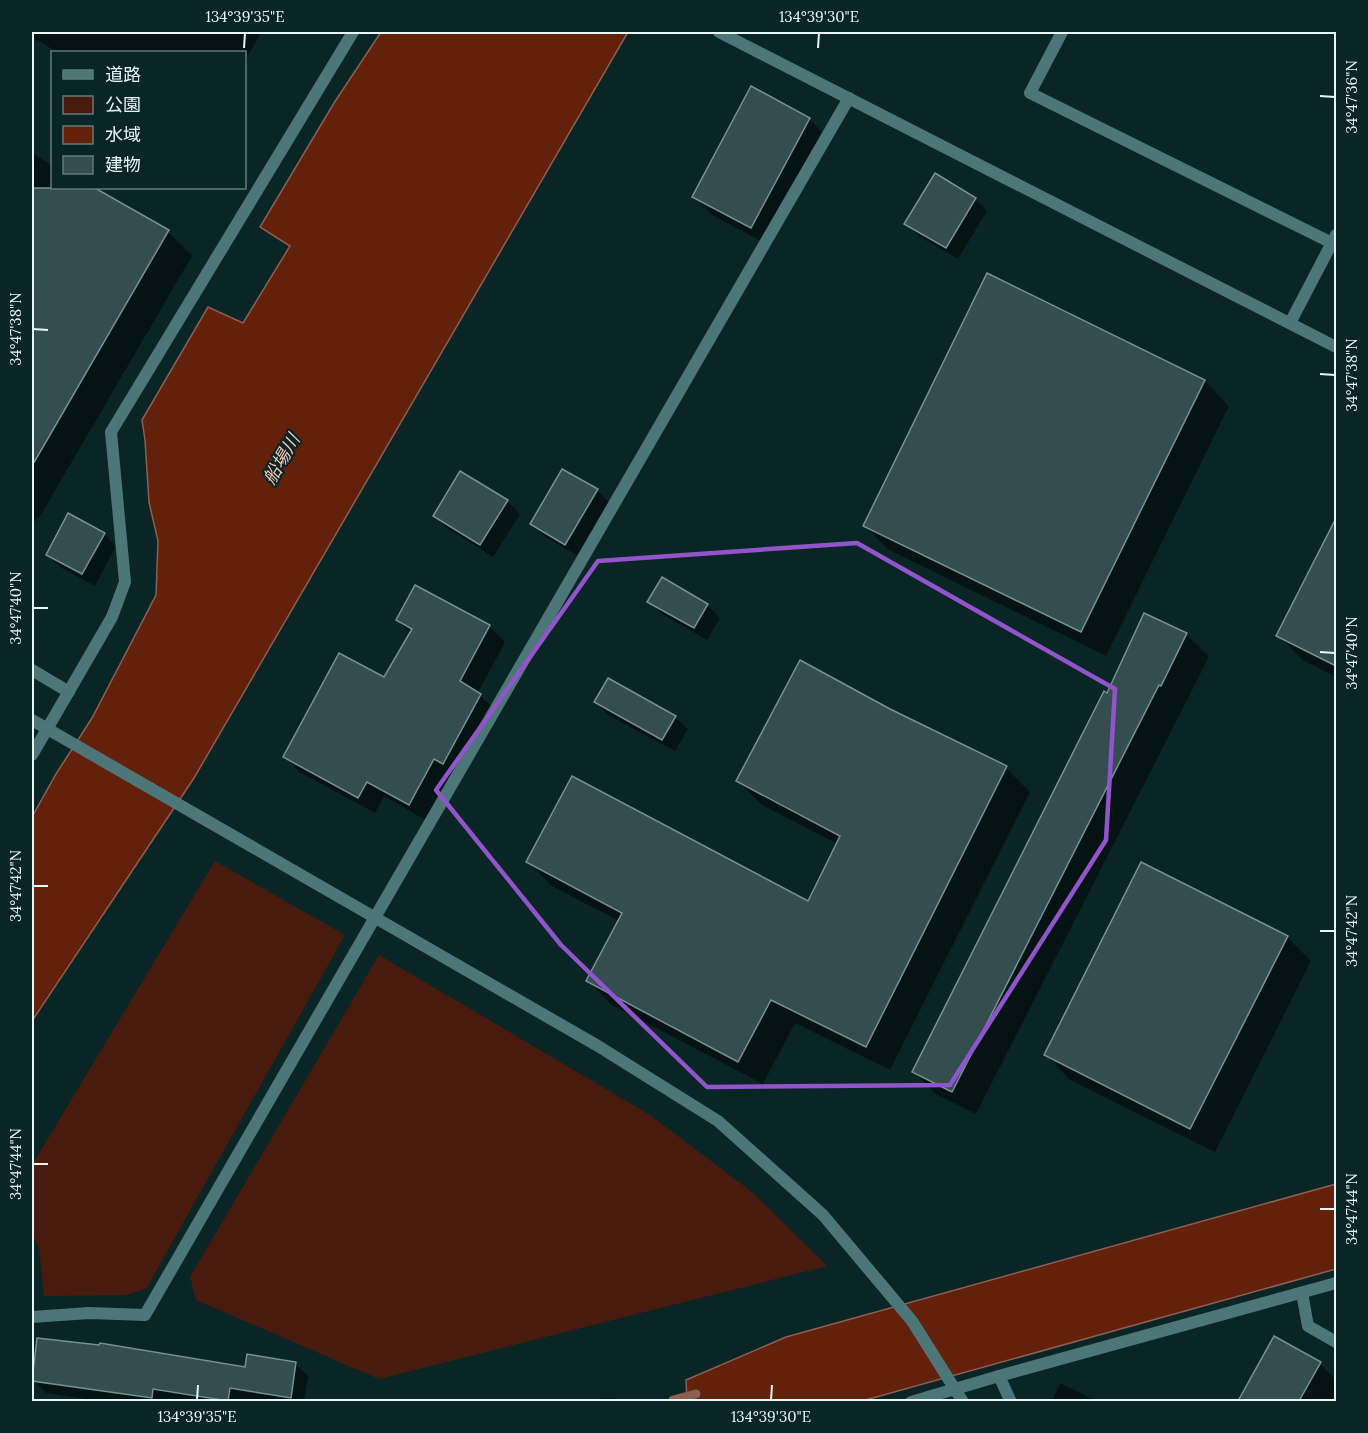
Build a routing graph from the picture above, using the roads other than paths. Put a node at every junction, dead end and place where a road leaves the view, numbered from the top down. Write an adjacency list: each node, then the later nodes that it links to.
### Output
1 (353, 32): 9 (street)
2 (719, 32): 4 (street)
3 (1062, 32): 5 (street)
4 (849, 98): 6 (street); 14 (street)
5 (1334, 239): 6 (street)
6 (1290, 323): 7 (street)
7 (1336, 347)
8 (32, 670): 9 (street)
9 (69, 692): 11 (street)
10 (32, 720): 18 (street, bridge)
11 (32, 755)
12 (1336, 1283): 13 (street)
13 (1302, 1293): 15 (street); 16 (street)
14 (32, 1317)
15 (1336, 1342)
16 (999, 1376): 17 (street); 19 (street)
17 (911, 1401)
18 (963, 1401)
19 (1011, 1401)

